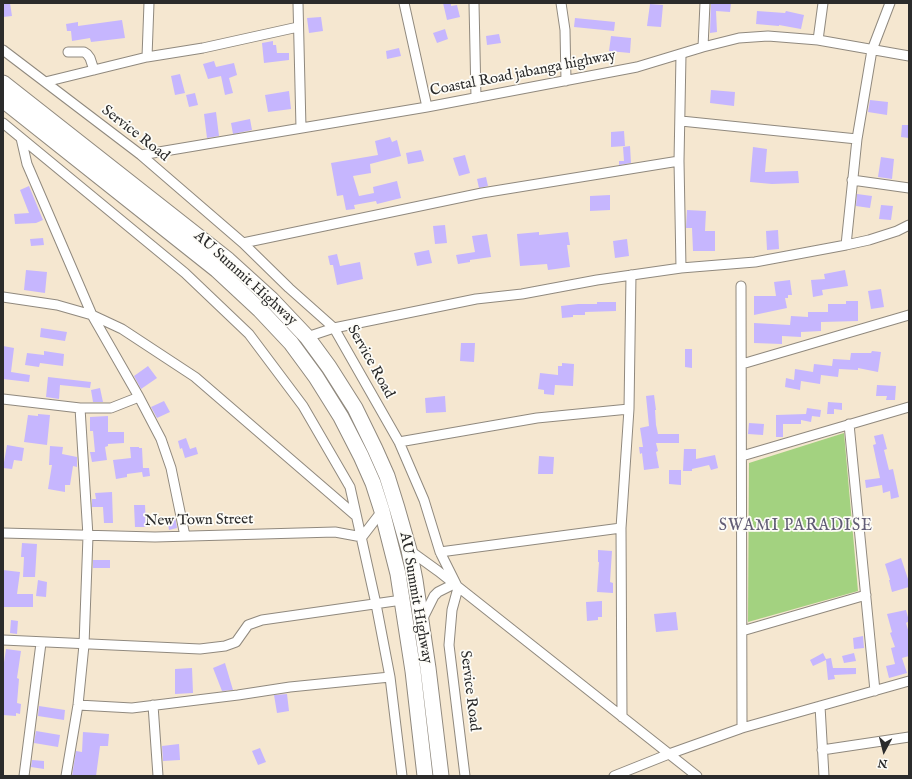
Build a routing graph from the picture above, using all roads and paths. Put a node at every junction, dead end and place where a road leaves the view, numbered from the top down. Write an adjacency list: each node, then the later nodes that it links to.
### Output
1 (149, 3): 17 (street)
2 (298, 3): 9 (street)
3 (404, 3): 24 (street)
4 (474, 3): 22 (street)
5 (561, 3): 19 (street)
6 (705, 3): 11 (street)
7 (823, 3): 10 (street)
8 (890, 3): 13 (street)
9 (298, 27): 17 (street); 27 (street)
10 (818, 40): 11 (street, Coastal Road jabanga highway); 13 (street, Coastal Road jabanga highway)
11 (703, 47): 15 (street, Coastal Road jabanga highway)
12 (3, 50): 20 (street, Service Road)
13 (872, 50): 16 (street, Coastal Road jabanga highway); 29 (street)
14 (68, 52): 18 (street)
15 (681, 55): 19 (street, Coastal Road jabanga highway); 25 (street)
16 (909, 56)
17 (147, 57): 18 (street)
18 (94, 70): 20 (street)
19 (566, 81): 22 (street, Coastal Road jabanga highway)
20 (45, 82): 30 (street, Service Road)
21 (3, 83): 44 (main road, AU Summit Highway)
22 (476, 98): 24 (street, Coastal Road jabanga highway)
23 (3, 100): 54 (main road, AU Summit Highway)
24 (428, 107): 27 (street, Coastal Road jabanga highway)
25 (681, 121): 29 (street); 31 (street)
26 (3, 123): 28 (street)
27 (301, 128): 30 (street, Coastal Road jabanga highway)
28 (21, 138): 41 (street); 55 (street)
29 (857, 139): 32 (street)
30 (141, 155): 35 (street, Service Road)
31 (679, 161): 35 (street); 37 (street)
32 (852, 180): 33 (street); 36 (street)
33 (909, 188)
34 (909, 225): 36 (street)
35 (243, 243): 43 (street, Service Road)
36 (846, 245): 37 (street)
37 (681, 268): 38 (street)
38 (631, 275): 43 (street); 50 (street)
39 (741, 286): 45 (street)
40 (3, 297): 41 (street)
41 (92, 315): 46 (street); 55 (street)
42 (909, 315): 45 (street)
43 (334, 328): 44 (street); 52 (street, Service Road)
44 (307, 337): 61 (main road, AU Summit Highway)
45 (742, 364): 53 (street)
46 (139, 397): 49 (street); 59 (street)
47 (3, 399): 49 (street)
48 (909, 407): 51 (street)
49 (80, 408): 58 (street)
50 (628, 409): 52 (street); 56 (street)
51 (849, 424): 53 (street); 64 (street)
52 (399, 442): 62 (street, Service Road)
53 (742, 456): 68 (street)
54 (382, 511): 60 (street); 65 (main road, AU Summit Highway)
55 (356, 515): 60 (street)
56 (621, 528): 62 (street); 78 (street)
57 (3, 533): 58 (street, New Town Street)
58 (88, 536): 59 (street, New Town Street); 71 (street)
59 (185, 536): 60 (street, New Town Street)
60 (362, 537): 66 (street)
61 (409, 550): 63 (street); 67 (main road, AU Summit Highway)
62 (440, 552): 63 (street, Service Road)
63 (456, 586): 67 (street); 78 (street); 89 (street, Service Road)
64 (866, 596): 68 (street); 74 (street)
65 (402, 600): 66 (street); 87 (main road, AU Summit Highway)
66 (376, 604): 71 (street); 72 (street)
67 (421, 621): 88 (main road, AU Summit Highway)
68 (742, 631): 79 (street)
69 (3, 640): 70 (street)
70 (41, 643): 71 (street); 83 (street)
71 (84, 645): 75 (street)
72 (390, 677): 76 (street); 86 (street)
73 (909, 681): 74 (street)
74 (874, 691): 77 (street)
75 (78, 705): 76 (street); 84 (street)
76 (153, 705): 85 (street)
77 (820, 706): 79 (street); 81 (street)
78 (622, 717): 82 (street)
79 (742, 728): 82 (street)
80 (909, 737): 81 (street)
81 (822, 750): 92 (street)
82 (670, 754): 90 (street); 91 (street)
83 (24, 776)
84 (66, 776)
85 (158, 776)
86 (402, 776)
87 (425, 776)
88 (441, 776)
89 (465, 776)
90 (614, 776)
91 (697, 776)
92 (824, 776)

